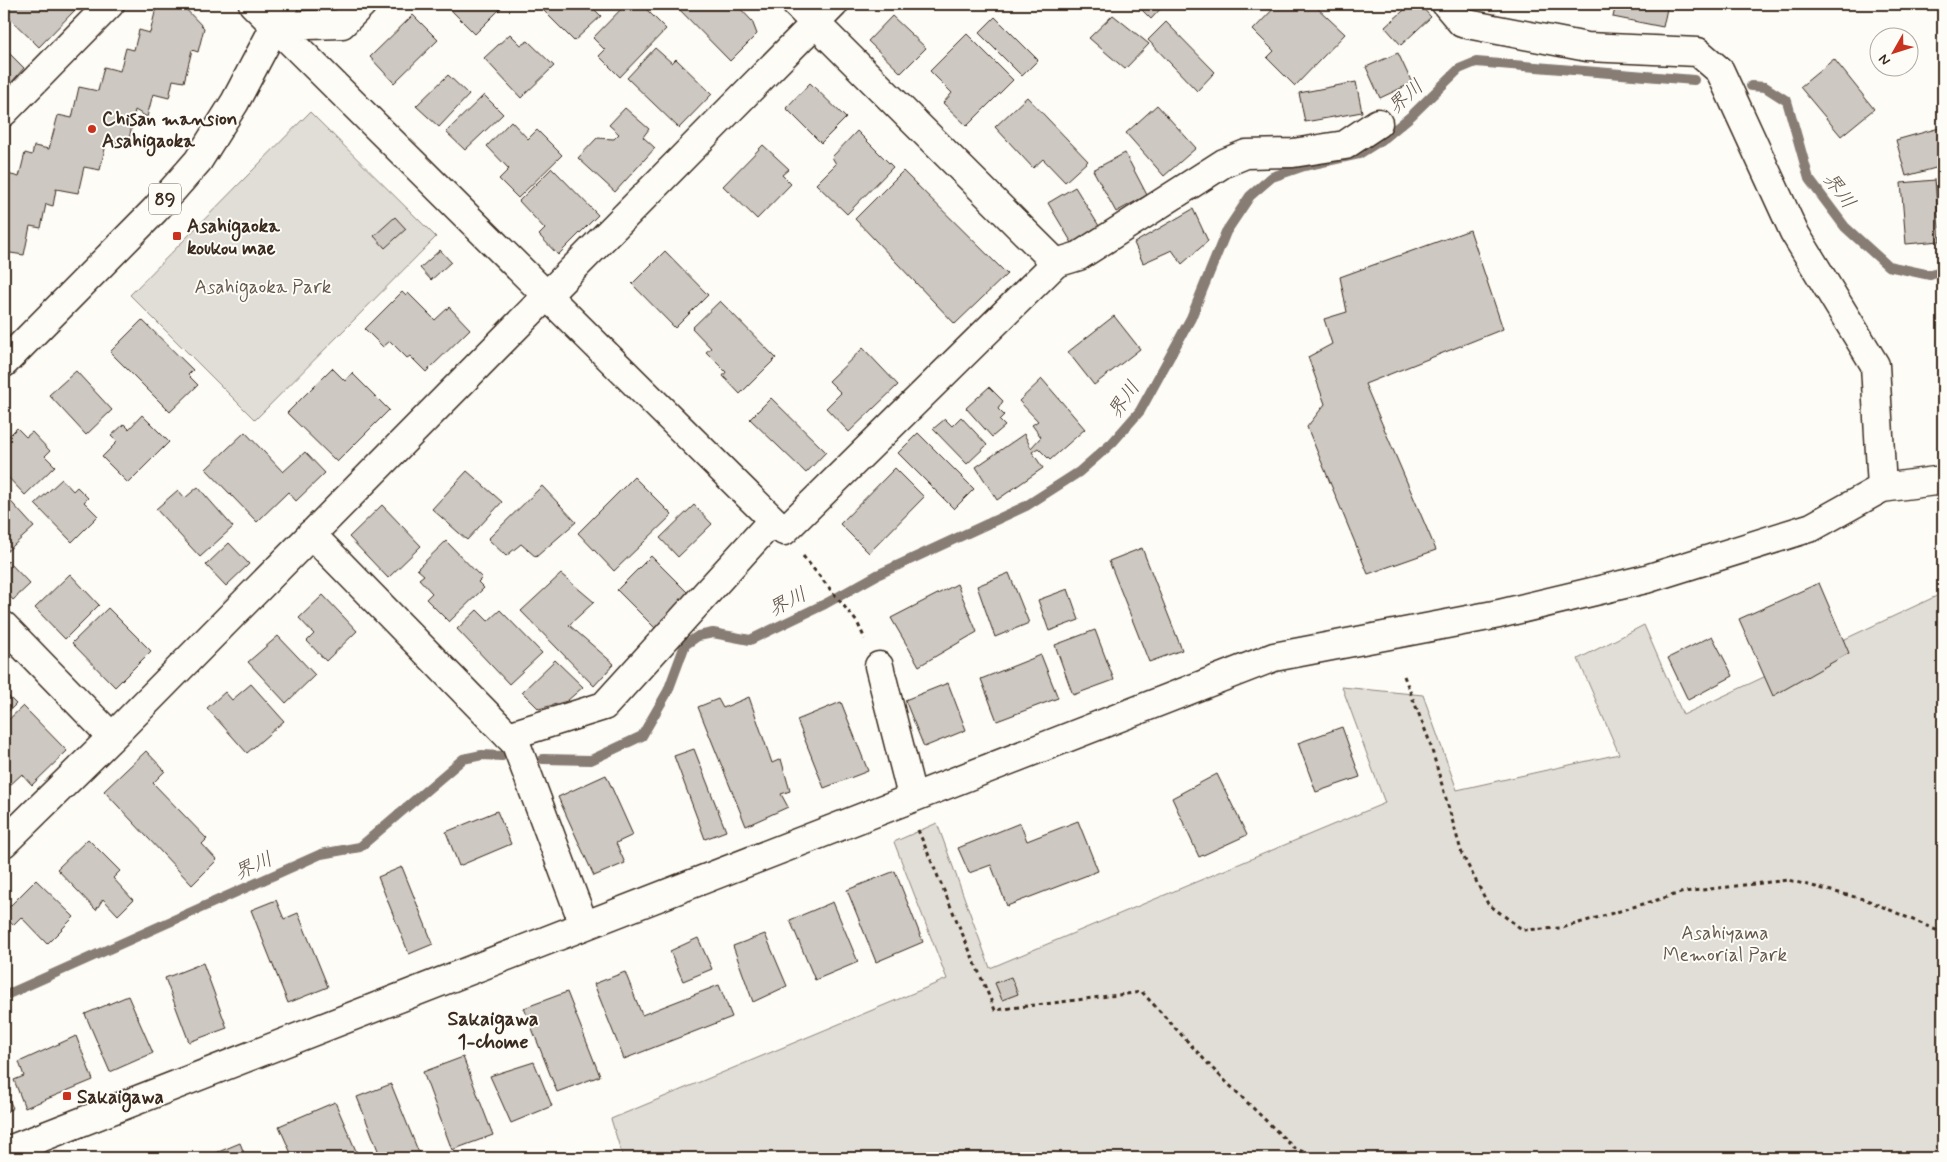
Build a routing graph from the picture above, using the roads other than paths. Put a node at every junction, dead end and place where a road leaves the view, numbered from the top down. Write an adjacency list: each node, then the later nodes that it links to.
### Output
1 (110, 4): 9 (street)
2 (253, 4): 7 (street)
3 (362, 4): 7 (street)
4 (796, 4): 8 (street)
5 (834, 4): 8 (street)
6 (1446, 4): 15 (street)
7 (279, 15): 12 (street); 13 (street, 89)
8 (815, 23): 11 (street); 12 (street)
9 (4, 112)
10 (1378, 123): 11 (street)
11 (1056, 263): 16 (street)
12 (547, 296): 16 (street); 17 (street)
13 (4, 363)
14 (1943, 480): 15 (street)
15 (1882, 488): 22 (street)
16 (773, 520): 20 (street)
17 (311, 534): 20 (street); 21 (street)
18 (4, 626): 21 (street)
19 (879, 666): 22 (street)
20 (508, 736): 24 (street)
21 (112, 737): 23 (street)
22 (912, 796): 24 (street)
23 (4, 843)
24 (584, 925): 25 (street)
25 (4, 1152)

